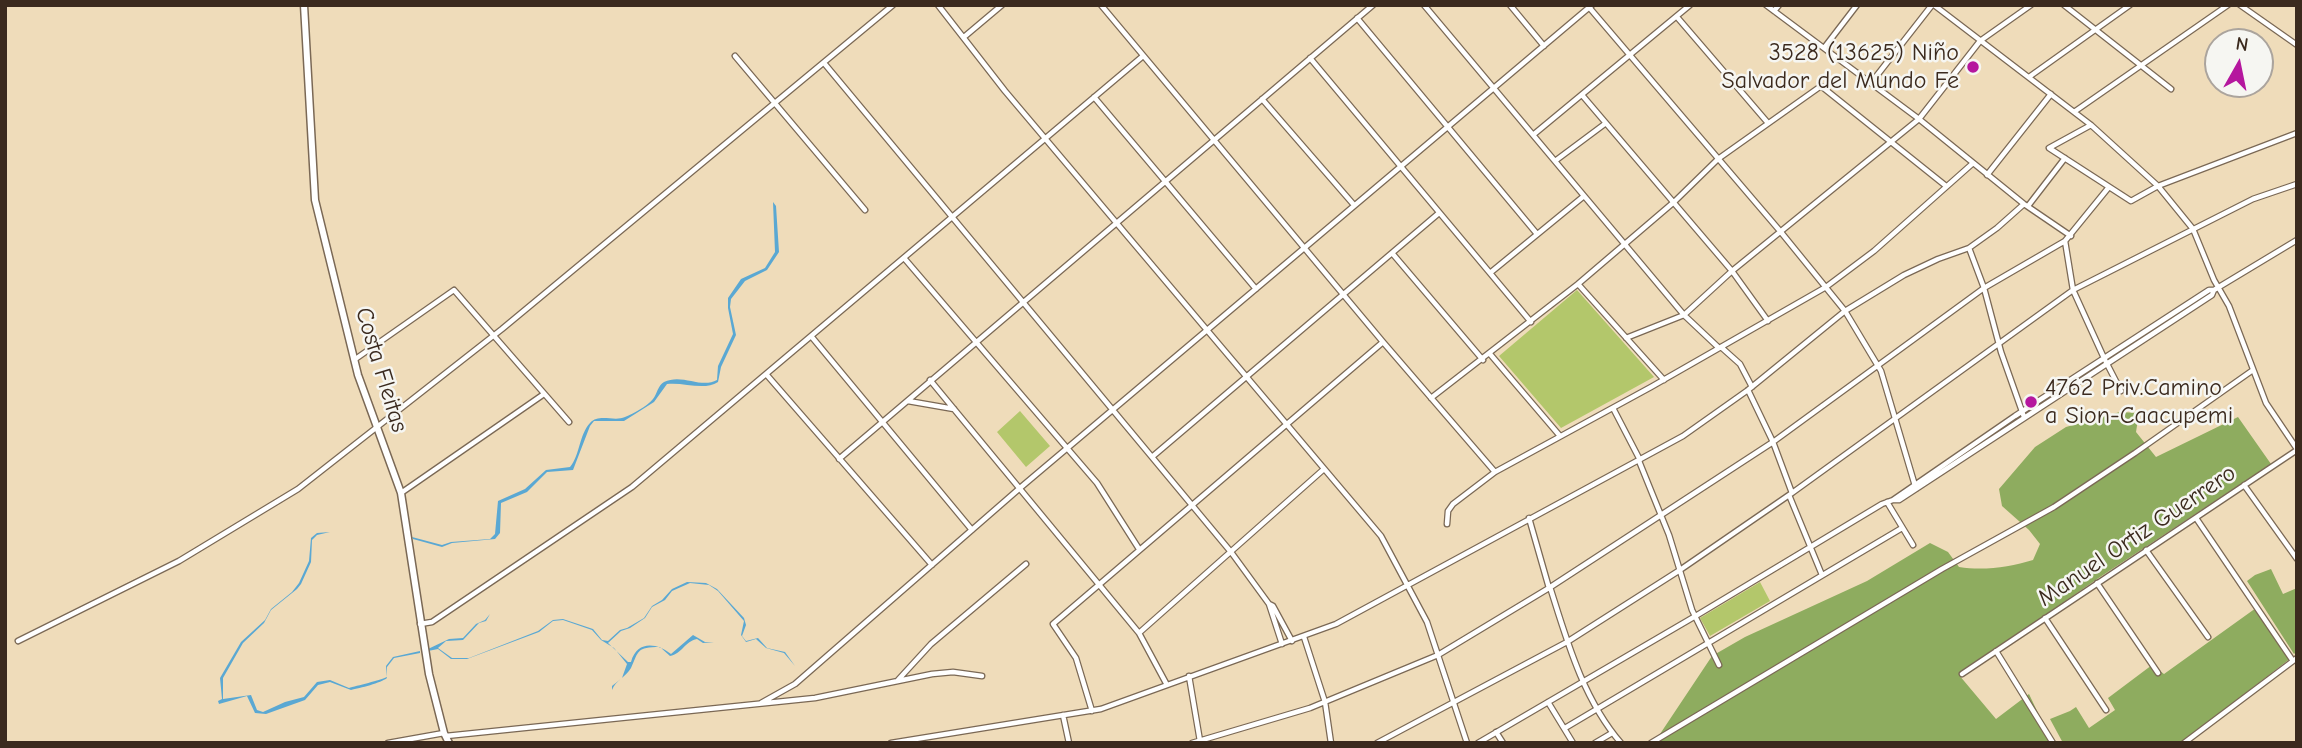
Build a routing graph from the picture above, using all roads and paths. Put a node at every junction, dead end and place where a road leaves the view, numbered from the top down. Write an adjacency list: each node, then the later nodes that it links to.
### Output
1 (304, 5): 108 (main road, Costa Fleitas)
2 (893, 5): 33 (street)
3 (938, 5): 24 (street)
4 (1002, 5): 24 (street)
5 (1101, 5): 30 (street)
6 (1373, 5): 22 (street)
7 (1424, 5): 37 (street)
8 (1510, 5): 27 (street)
9 (1690, 5): 21 (street)
10 (1766, 5): 20 (street)
11 (1779, 5): 20 (street)
12 (1857, 5): 28 (street)
13 (1933, 5): 25 (street); 36 (street)
14 (2031, 5): 25 (street)
15 (2064, 5): 23 (street)
16 (2130, 5): 23 (street)
17 (2228, 5): 34 (street)
18 (2240, 5): 26 (street)
19 (1590, 6): 27 (street); 31 (street)
20 (1774, 11): 28 (street)
21 (1677, 17): 31 (street); 47 (street)
22 (1357, 18): 32 (street); 49 (street)
23 (2095, 30): 34 (street); 35 (street)
24 (964, 37): 52 (street)
25 (1980, 41): 35 (street); 45 (street)
26 (2297, 44)
27 (1544, 46): 37 (street)
28 (1824, 48): 36 (street)
29 (735, 56): 43 (street)
30 (1143, 56): 41 (street); 53 (street)
31 (1629, 56): 40 (street); 56 (street)
32 (1310, 58): 42 (street); 59 (street)
33 (824, 63): 43 (street); 72 (street)
34 (2141, 66): 38 (street); 44 (street)
35 (2029, 77): 39 (street)
36 (1871, 83): 45 (street)
37 (1495, 87): 49 (street); 51 (street)
38 (2171, 89)
39 (2051, 94): 44 (street); 60 (street)
40 (1582, 95): 46 (street); 51 (street)
41 (1094, 97): 52 (street); 61 (street)
42 (1262, 99): 53 (street); 68 (street)
43 (775, 103): 70 (street); 100 (street)
44 (2074, 112): 48 (street)
45 (1919, 119): 54 (street); 58 (street)
46 (1606, 123): 57 (street); 67 (street)
47 (1768, 123): 54 (street); 56 (street)
48 (2091, 125): 55 (street); 65 (street)
49 (1446, 128): 59 (street); 76 (street)
50 (2297, 133): 65 (street)
51 (1533, 135): 57 (street)
52 (1046, 138): 72 (street); 73 (street)
53 (1214, 140): 61 (street); 81 (street)
54 (1891, 141): 63 (street); 75 (street)
55 (2065, 158): 64 (street); 69 (street)
56 (1718, 159): 67 (street); 75 (street)
57 (1555, 161): 66 (street)
58 (1972, 164): 60 (street); 63 (street)
59 (1401, 166): 68 (street); 71 (street)
60 (1987, 175): 69 (street)
61 (1165, 181): 73 (street); 91 (street)
62 (2297, 184): 74 (street)
63 (1946, 186): 88 (street)
64 (2109, 187): 65 (street); 77 (street)
65 (2158, 187): 74 (street)
66 (1584, 196): 76 (street); 80 (street)
67 (1674, 202): 80 (street); 85 (street)
68 (1354, 205): 81 (street)
69 (2026, 205): 77 (street); 82 (street)
70 (865, 210)
71 (1439, 213): 83 (street); 86 (street)
72 (953, 216): 84 (street); 94 (street)
73 (1117, 222): 94 (street); 99 (street)
74 (2193, 229): 90 (street); 92 (street)
75 (1780, 231): 85 (street); 88 (street)
76 (1537, 234): 86 (street)
77 (2071, 236): 79 (street)
78 (2297, 240): 90 (street)
79 (2065, 241): 89 (street); 92 (street)
80 (1624, 244): 87 (street); 96 (street)
81 (1304, 248): 91 (street); 93 (street)
82 (1969, 248): 89 (street); 95 (street)
83 (1392, 253): 93 (street); 109 (street)
84 (904, 258): 101 (street); 103 (street)
85 (1732, 271): 96 (street); 97 (street)
86 (1490, 273): 98 (street)
87 (1578, 284): 98 (street); 102 (street)
88 (1826, 287): 95 (street); 97 (street)
89 (1983, 288): 105 (street); 111 (street)
90 (2216, 288): 110 (street); 112 (street)
91 (1256, 289): 99 (street)
92 (2073, 290): 105 (street); 110 (street)
93 (1343, 294): 104 (street); 114 (street)
94 (1023, 301): 103 (street); 124 (street)
95 (1845, 311): 111 (street); 117 (street)
96 (1684, 315): 102 (street); 106 (street)
97 (1768, 321): 106 (street)
98 (1531, 322): 107 (street)
99 (1207, 330): 114 (street); 124 (street)
100 (494, 336): 108 (street); 119 (street); 131 (street)
101 (811, 337): 113 (street); 129 (street)
102 (1626, 338): 116 (street)
103 (976, 341): 115 (street); 134 (street)
104 (1383, 342): 120 (street); 130 (street)
105 (1998, 343): 125 (street); 127 (street)
106 (1720, 347): 116 (street); 117 (street)
107 (1490, 354): 109 (street); 132 (street)
108 (354, 360): 131 (main road, Costa Fleitas)
109 (1483, 360): 120 (street)
110 (2105, 361): 118 (street); 125 (street); 126 (street)
111 (1878, 366): 127 (street); 133 (street)
112 (2253, 370): 135 (street); 218 (street)
113 (766, 374): 137 (street); 171 (street)
114 (1247, 377): 130 (street); 136 (street)
115 (930, 380): 121 (street); 123 (street)
116 (1664, 380): 122 (street)
117 (1750, 388): 133 (street); 138 (street)
118 (2121, 391)
119 (544, 393): 128 (street); 144 (street)
120 (1431, 398): 140 (street)
121 (907, 401): 123 (street); 129 (street)
122 (1613, 408): 132 (street); 138 (street)
123 (954, 410): 143 (street)
124 (1113, 410): 134 (street); 136 (street)
125 (2022, 411): 126 (street); 142 (street)
126 (2024, 417): 142 (street)
127 (1895, 418): 142 (street); 145 (street)
128 (569, 422)
129 (882, 422): 137 (street); 153 (street)
130 (1286, 423): 139 (street); 147 (street)
131 (377, 426): 144 (main road, Costa Fleitas); 175 (street)
132 (1560, 436): 140 (street)
133 (1773, 442): 145 (street); 148 (street)
134 (1067, 449): 143 (street); 156 (street)
135 (2297, 449): 141 (street, Manuel Ortiz Guerrero)
136 (1152, 457): 147 (street)
137 (839, 458): 161 (street)
138 (1640, 461): 148 (street); 150 (street)
139 (1324, 469): 158 (street); 166 (street)
140 (1496, 472): 151 (street)
141 (2244, 485): 149 (street, Manuel Ortiz Guerrero); 159 (street)
142 (1915, 487): 146 (street)
143 (1020, 488): 153 (street); 165 (street)
144 (401, 493): 171 (main road, Costa Fleitas)
145 (1790, 494): 155 (street); 162 (street)
146 (1886, 502): 152 (street); 155 (street)
147 (1192, 504): 156 (street); 158 (street)
148 (1661, 515): 162 (street); 167 (street)
149 (2196, 517): 157 (street, Manuel Ortiz Guerrero); 182 (street)
150 (1529, 518): 166 (street); 167 (street)
151 (1447, 524)
152 (1902, 528): 154 (street); 163 (street)
153 (972, 530): 161 (street)
154 (1913, 545)
155 (1809, 547): 163 (street); 169 (street)
156 (1139, 549): 165 (street)
157 (2146, 550): 164 (street, Manuel Ortiz Guerrero); 174 (street)
158 (1231, 552): 168 (street); 172 (street)
159 (2297, 559)
160 (1026, 564): 188 (street)
161 (932, 565): 194 (street)
162 (1680, 570): 169 (street); 177 (street)
163 (1822, 575): 178 (street)
164 (2097, 583): 170 (street, Manuel Ortiz Guerrero); 185 (street)
165 (1098, 584): 172 (street); 197 (street)
166 (1409, 586): 173 (street); 181 (street)
167 (1549, 587): 177 (street); 181 (street)
168 (1269, 604): 176 (street); 179 (street)
169 (1695, 616): 178 (street); 189 (street)
170 (2045, 618): 180 (street, Manuel Ortiz Guerrero); 196 (street)
171 (420, 624): 203 (main road, Costa Fleitas)
172 (1139, 633): 190 (street)
173 (1304, 636): 176 (street); 192 (street)
174 (2208, 636)
175 (19, 641)
176 (1292, 641): 179 (street)
177 (1567, 642): 189 (street); 191 (street)
178 (1708, 643): 183 (street); 195 (street)
179 (1282, 644): 187 (street)
180 (1996, 651): 184 (street, Manuel Ortiz Guerrero); 219 (street)
181 (1438, 655): 191 (street); 192 (street)
182 (2295, 659): 220 (street)
183 (1719, 665)
184 (1962, 674)
185 (2158, 674)
186 (982, 676): 188 (street)
187 (1189, 676): 190 (street); 204 (street)
188 (897, 681): 194 (street)
189 (1583, 682): 193 (street); 195 (street)
190 (1167, 685): 197 (street)
191 (1453, 701): 211 (street); 212 (street)
192 (1325, 702): 204 (street); 210 (street)
193 (1548, 702): 199 (street); 200 (street)
194 (761, 703): 203 (street)
195 (1598, 708): 199 (street); 201 (street)
196 (2106, 710)
197 (1092, 711): 198 (street)
198 (1063, 715): 202 (street); 208 (street)
199 (1564, 728): 215 (street)
200 (1496, 732): 213 (street); 214 (street)
201 (1612, 733): 216 (street); 217 (street)
202 (933, 736): 206 (street); 207 (street)
203 (446, 737): 205 (street)
204 (1200, 742): 209 (street)
205 (388, 743)
206 (891, 743)
207 (934, 743)
208 (1069, 743)
209 (1192, 743)
210 (1331, 743)
211 (1377, 743)
212 (1467, 743)
213 (1478, 743)
214 (1503, 743)
215 (1573, 743)
216 (1595, 743)
217 (1620, 743)
218 (1651, 743)
219 (2053, 743)
220 (2184, 743)

